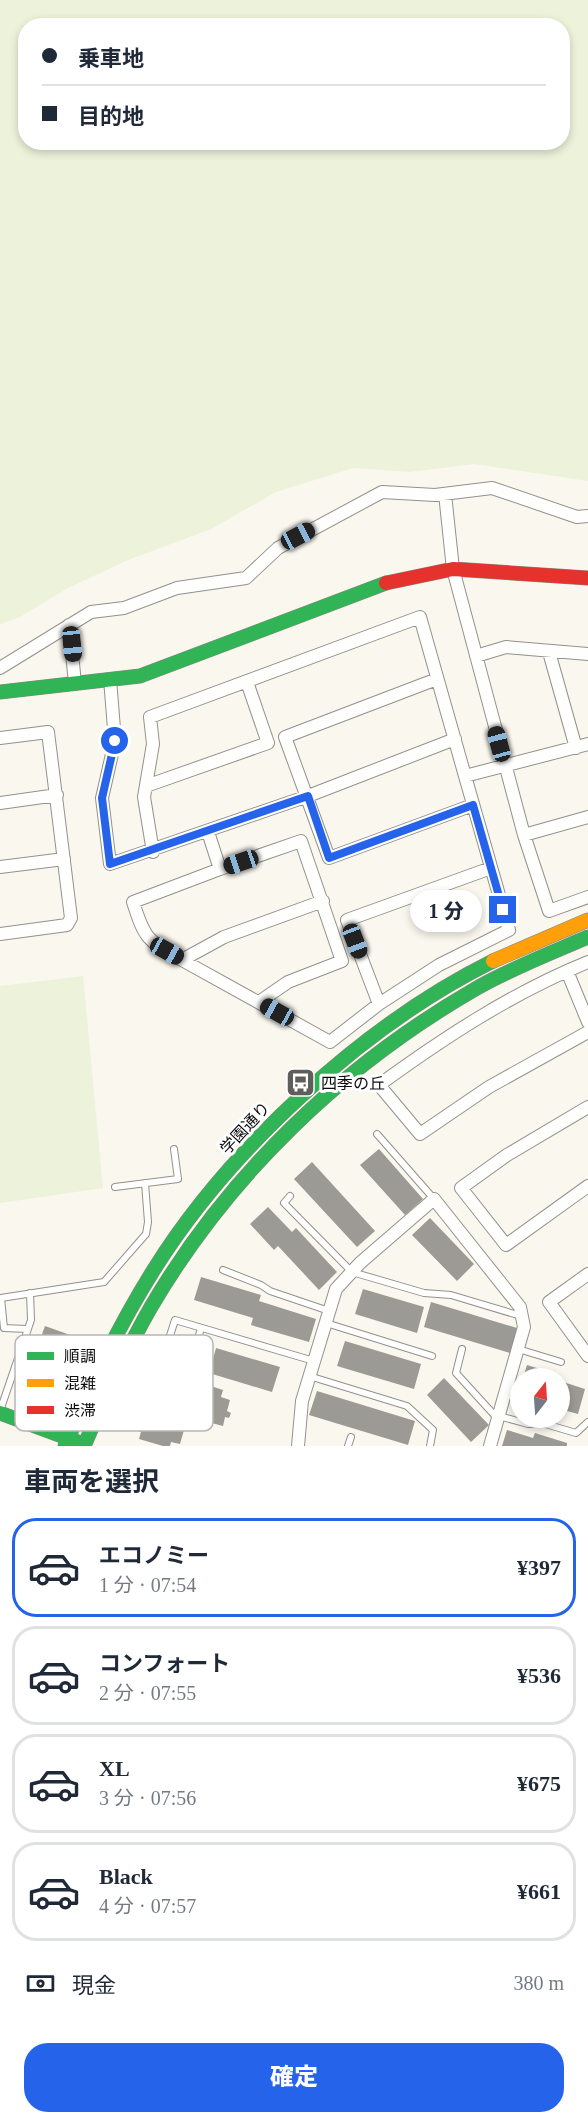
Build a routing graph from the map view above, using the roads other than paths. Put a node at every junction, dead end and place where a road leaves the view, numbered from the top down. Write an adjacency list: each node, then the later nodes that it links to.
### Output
1 (445, 494): 2 (street); 3 (street); 5 (street)
2 (588, 516)
3 (453, 569): 4 (street); 8 (street); 10 (street)
4 (588, 578)
5 (69, 625): 9 (street); 13 (street)
6 (549, 652): 7 (street); 8 (street); 17 (street)
7 (588, 654)
8 (476, 656): 18 (street)
9 (0, 668)
10 (110, 679): 13 (street); 28 (street)
11 (437, 679): 12 (street); 16 (street); 22 (street)
12 (247, 682): 20 (street); 20 (street)
13 (75, 683): 14 (street)
14 (0, 692)
15 (0, 738): 21 (street)
16 (454, 739): 19 (street); 22 (street)
17 (582, 746): 18 (street)
18 (505, 766): 19 (street); 27 (street)
19 (465, 776): 24 (street)
20 (146, 786): 28 (street)
21 (57, 795): 23 (street); 29 (street)
22 (308, 796): 24 (street); 26 (street)
23 (0, 803)
24 (473, 805): 31 (street)
25 (588, 817): 27 (street)
26 (208, 832): 28 (street); 32 (street)
27 (524, 835): 33 (street)
28 (153, 852)
29 (64, 859): 30 (street); 36 (street)
30 (0, 867)
31 (491, 868): 42 (street); 42 (street)
32 (220, 869): 34 (street); 38 (street)
33 (588, 897)
34 (323, 901): 38 (street); 41 (street)
35 (588, 920): 62 (street, 学園通り)
36 (0, 934)
37 (588, 936): 63 (street, 学園通り)
38 (182, 960): 41 (street)
39 (588, 963): 40 (street)
40 (567, 971): 43 (street); 44 (street)
41 (259, 1002): 42 (street)
42 (379, 1004)
43 (588, 1022)
44 (588, 1032)
45 (588, 1107): 49 (street)
46 (377, 1134): 52 (lane)
47 (174, 1149): 48 (lane)
48 (145, 1183): 50 (lane); 56 (lane)
49 (588, 1186)
50 (116, 1187)
51 (290, 1196): 54 (lane)
52 (434, 1199): 54 (street); 57 (street)
53 (224, 1270): 58 (lane)
54 (352, 1272): 57 (lane); 58 (street)
55 (588, 1275): 69 (street)
56 (30, 1293): 60 (lane); 60 (lane)
57 (522, 1316): 67 (street)
58 (328, 1317): 68 (lane); 70 (street)
59 (201, 1328): 64 (lane); 65 (lane); 70 (lane)
60 (27, 1329): 61 (lane)
61 (25, 1335)
62 (115, 1335)
63 (134, 1335)
64 (170, 1335)
65 (199, 1335)
66 (462, 1349): 75 (lane)
67 (518, 1349): 71 (lane); 75 (street)
68 (432, 1356)
69 (588, 1356)
70 (314, 1361): 73 (street)
71 (561, 1362)
72 (15, 1366): 74 (lane)
73 (309, 1376): 82 (street); 84 (lane)
74 (0, 1412): 76 (street)
75 (498, 1417): 77 (lane); 85 (street)
76 (15, 1419)
77 (588, 1422)
78 (42, 1431): 80 (street)
79 (351, 1437): 83 (lane)
80 (66, 1442): 81 (street)
81 (86, 1445)
82 (298, 1446)
83 (348, 1446)
84 (430, 1446)
85 (490, 1446)

